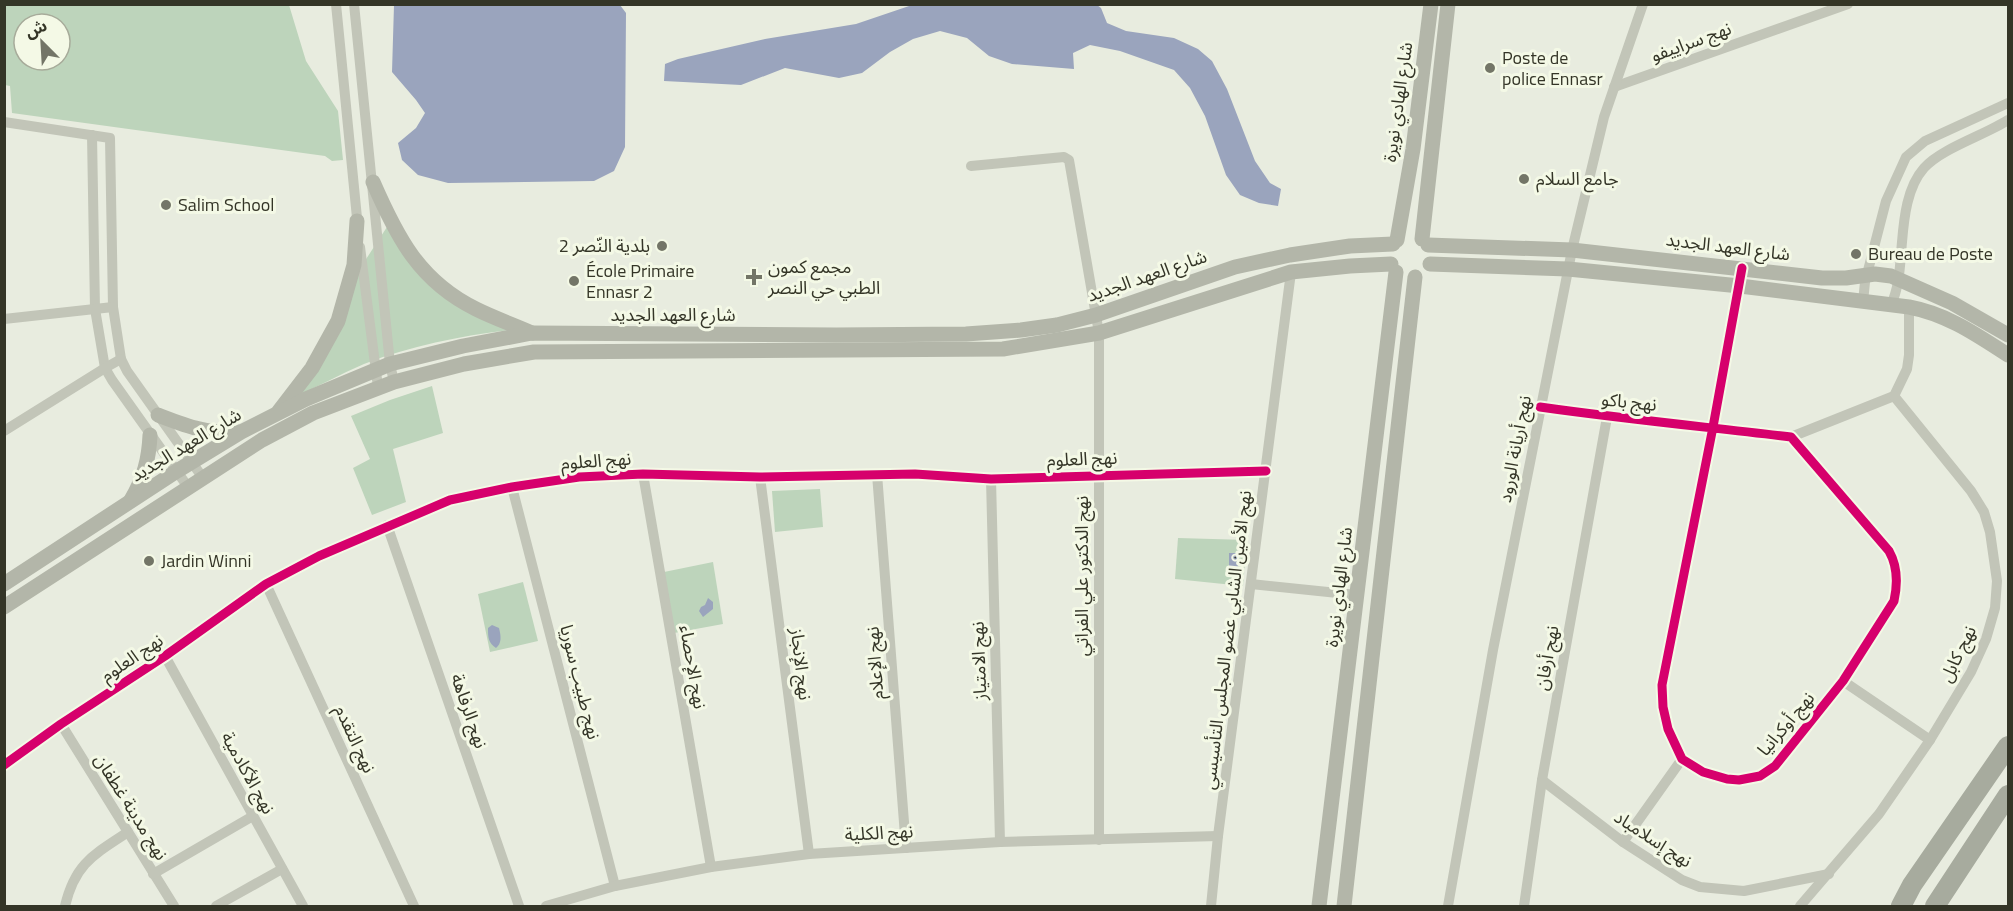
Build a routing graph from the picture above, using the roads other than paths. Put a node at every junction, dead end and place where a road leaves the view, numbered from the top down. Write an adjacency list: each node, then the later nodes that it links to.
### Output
1 (336, 4): 14 (street)
2 (354, 4): 13 (street)
3 (1431, 4): 15 (main road, شارع الهادي نويرة)
4 (1448, 4): 16 (main road, شارع الهادي نويرة)
5 (1643, 4): 7 (street, نهج أريانة الورود)
6 (1848, 4): 7 (street, نهج سراييفو)
7 (1614, 87): 17 (street, نهج أريانة الورود)
8 (2008, 103): 23 (street)
9 (2008, 120): 25 (street)
10 (4, 122): 11 (street)
11 (92, 135): 29 (street); 31 (street)
12 (971, 166): 32 (street, نهج الدكتور علي الفراتي)
13 (373, 182): 34 (main road); 39 (street)
14 (357, 222): 41 (street); 47 (main road)
15 (1395, 242): 16 (main road); 19 (main road); 32 (main road, شارع العهد الجديد)
16 (1425, 242): 17 (main road, شارع العهد الجديد); 18 (main road)
17 (1572, 250): 20 (street, نهج أريانة الورود); 21 (main road, شارع العهد الجديد)
18 (1430, 264): 20 (main road, شارع العهد الجديد); 24 (main road)
19 (1393, 268): 22 (main road, شارع العهد الجديد); 24 (main road); 70 (main road, شارع الهادي نويرة)
20 (1568, 268): 26 (main road, شارع العهد الجديد); 45 (street, نهج أريانة الورود)
21 (1742, 268): 23 (main road, شارع العهد الجديد); 26 (street)
22 (1292, 272): 35 (main road, شارع العهد الجديد); 56 (street, نهج الأمين الشابي عضو المجلس التأسيسي)
23 (1867, 275): 25 (main road, شارع العهد الجديد); 27 (street)
24 (1415, 277): 104 (main road)
25 (1899, 279): 28 (street); 36 (main road, شارع العهد الجديد)
26 (1740, 286): 27 (main road, شارع العهد الجديد); 49 (street)
27 (1863, 302): 28 (main road, شارع العهد الجديد)
28 (1891, 305): 30 (main road, شارع العهد الجديد)
29 (113, 307): 31 (street); 38 (street)
30 (1909, 307): 37 (main road, شارع العهد الجديد); 44 (street)
31 (95, 309): 33 (street); 40 (street)
32 (1096, 315): 34 (main road, شارع العهد الجديد); 35 (street, نهج الدكتور علي الفراتي)
33 (4, 319)
34 (532, 333): 39 (main road, شارع العهد الجديد)
35 (1099, 333): 42 (main road, شارع العهد الجديد); 59 (street, نهج الدكتور علي الفراتي)
36 (2008, 335)
37 (2008, 355)
38 (121, 359): 40 (street); 46 (street)
39 (390, 364): 41 (main road, شارع العهد الجديد); 42 (street)
40 (105, 368): 50 (street); 52 (street)
41 (375, 369): 43 (street); 47 (main road, شارع العهد الجديد)
42 (394, 382): 43 (main road, شارع العهد الجديد)
43 (378, 387): 61 (main road, شارع العهد الجديد)
44 (1894, 396): 53 (street); 75 (street, نهج كابل)
45 (1540, 407): 48 (street, نهج باكو); 105 (street, نهج أريانة الورود)
46 (158, 414): 51 (main road); 54 (street)
47 (278, 414): 51 (main road, شارع العهد الجديد)
48 (1607, 417): 49 (street, نهج باكو); 79 (street, نهج أرفان)
49 (1713, 427): 53 (street); 77 (street)
50 (4, 431)
51 (242, 432): 54 (main road, شارع العهد الجديد)
52 (150, 435): 55 (street); 65 (main road)
53 (1791, 437): 73 (street, نهج أوكرانيا)
54 (191, 462): 55 (main road, شارع العهد الجديد); 61 (street)
55 (177, 471): 63 (street); 65 (main road, شارع العهد الجديد)
56 (1266, 471): 59 (street, نهج العلوم); 68 (street, نهج الأمين الشابي عضو المجلس التأسيسي)
57 (643, 474): 60 (street, نهج العلوم); 64 (street, نهج العلوم); 90 (street, نهج الإحصاء)
58 (877, 474): 60 (street, نهج العلوم); 62 (street, نهج العلوم); 88 (street, نهج الإعلام)
59 (1098, 475): 62 (street, نهج العلوم); 85 (street, نهج الدكتور علي الفراتي)
60 (760, 477): 89 (street, نهج الإنجاز)
61 (203, 478): 63 (main road, شارع العهد الجديد)
62 (991, 479): 86 (street, نهج الامتياز)
63 (188, 487): 71 (main road, شارع العهد الجديد)
64 (512, 487): 66 (street, نهج العلوم); 94 (street, نهج طبيب سوريا)
65 (129, 502): 69 (main road, شارع العهد الجديد)
66 (387, 525): 67 (street, نهج العلوم); 100 (street, نهج الرفاهة)
67 (266, 584): 72 (street, نهج العلوم); 99 (street, نهج التقدم)
68 (1251, 584): 70 (street); 84 (street, نهج الأمين الشابي عضو المجلس التأسيسي)
69 (4, 585)
70 (1357, 595): 103 (main road, شارع الهادي نويرة)
71 (4, 607)
72 (165, 656): 74 (street, نهج العلوم); 81 (street, نهج الأكادمية)
73 (1843, 681): 75 (street); 77 (street, نهج أوكرانيا)
74 (61, 724): 78 (street, نهج العلوم); 83 (street, نهج مدينة غطفان)
75 (1930, 740): 93 (street, نهج كابل)
76 (2008, 746): 108 (highway)
77 (1682, 759): 87 (street)
78 (4, 765)
79 (1542, 780): 87 (street, نهج إسلامباد); 106 (street, نهج أرفان)
80 (2005, 781): 109 (highway); 110 (highway)
81 (253, 816): 91 (street, نهج الأكادمية); 92 (street)
82 (2008, 818): 111 (highway)
83 (128, 832): 92 (street, نهج مدينة غطفان); 95 (street)
84 (1218, 836): 85 (street, نهج الكلية); 102 (street, نهج الأمين الشابي عضو المجلس التأسيسي)
85 (1099, 840): 86 (street, نهج الكلية)
86 (1000, 842): 88 (street, نهج الكلية)
87 (1623, 842): 93 (street, نهج إسلامباد)
88 (906, 849): 89 (street, نهج الكلية)
89 (809, 854): 90 (street, نهج الكلية)
90 (711, 867): 94 (street, نهج الكلية)
91 (282, 869): 97 (street); 98 (street, نهج الأكادمية)
92 (153, 874): 96 (street, نهج مدينة غطفان)
93 (1829, 874): 107 (street, نهج كابل)
94 (615, 885): 101 (street, نهج الكلية)
95 (65, 906)
96 (174, 906)
97 (216, 906)
98 (303, 906)
99 (414, 906)
100 (519, 906)
101 (546, 906)
102 (1211, 906)
103 (1319, 906)
104 (1344, 906)
105 (1448, 906)
106 (1524, 906)
107 (1800, 906)
108 (1901, 906)
109 (1911, 906)
110 (1935, 906)
111 (1950, 906)

